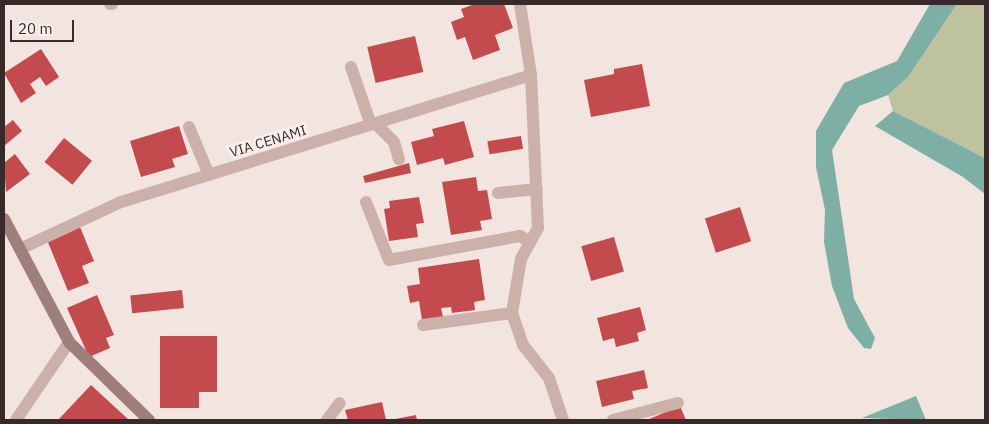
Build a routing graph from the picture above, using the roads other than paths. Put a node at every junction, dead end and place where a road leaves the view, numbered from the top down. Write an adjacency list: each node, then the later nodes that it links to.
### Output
1 (520, 4): 3 (street)
2 (351, 67): 4 (street)
3 (530, 75): 4 (street, VIA CENAMI); 8 (street)
4 (374, 124): 6 (street); 7 (street, VIA CENAMI)
5 (190, 127): 7 (street)
6 (399, 159)
7 (209, 175): 13 (street, VIA CENAMI)
8 (537, 189): 9 (street); 12 (street)
9 (498, 193)
10 (366, 202): 12 (street)
11 (4, 219): 13 (street)
12 (530, 242): 14 (street)
13 (20, 249): 16 (street)
14 (512, 313): 15 (street); 22 (street)
15 (423, 325)
16 (69, 342): 19 (street); 20 (street)
17 (678, 403): 23 (street)
18 (340, 404): 21 (street)
19 (16, 420)
20 (149, 420)
21 (327, 420)
22 (564, 420)
23 (613, 420)

